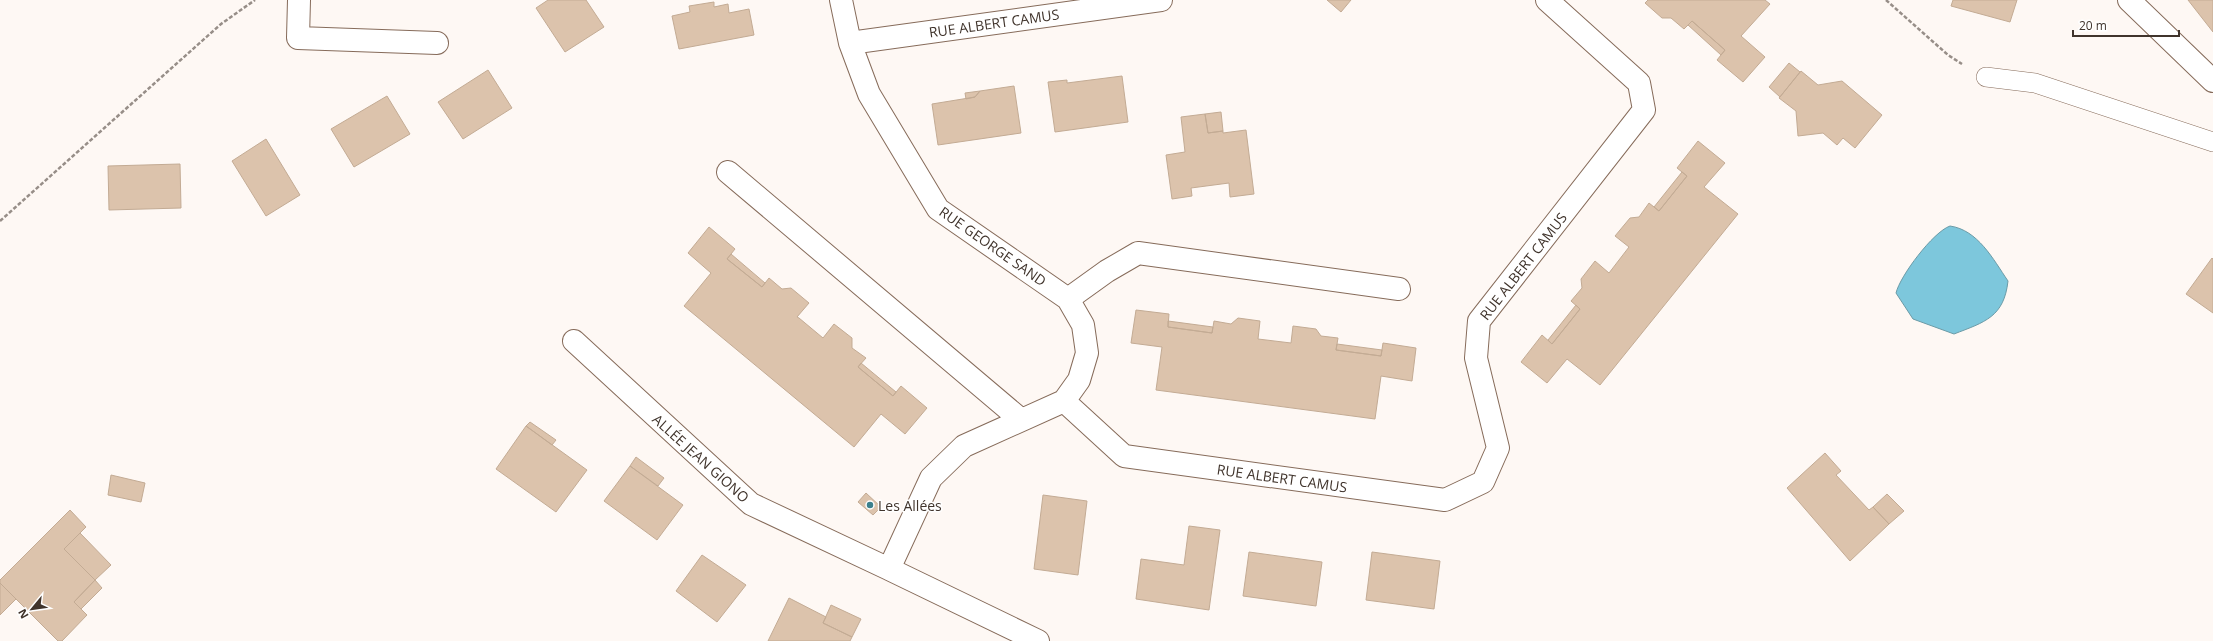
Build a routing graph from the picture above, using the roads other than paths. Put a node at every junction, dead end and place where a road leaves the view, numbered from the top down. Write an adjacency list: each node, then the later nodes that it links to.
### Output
1 (299, 0): 7 (street)
2 (841, 0): 6 (street, RUE GEORGE SAND)
3 (1162, 0): 6 (street, RUE ALBERT CAMUS)
4 (1547, 0): 15 (street, RUE ALBERT CAMUS)
5 (2129, 0): 9 (street)
6 (850, 42): 13 (street, RUE GEORGE SAND)
7 (437, 43)
8 (1986, 77): 10 (lane)
9 (2213, 81)
10 (2213, 142)
11 (728, 172): 16 (street)
12 (1399, 289): 13 (street)
13 (1068, 299): 15 (street, RUE GEORGE SAND)
14 (574, 341): 17 (street, ALLÉE JEAN GIONO)
15 (1064, 401): 16 (street)
16 (1020, 419): 17 (street)
17 (889, 569): 18 (street)
18 (1038, 641)

